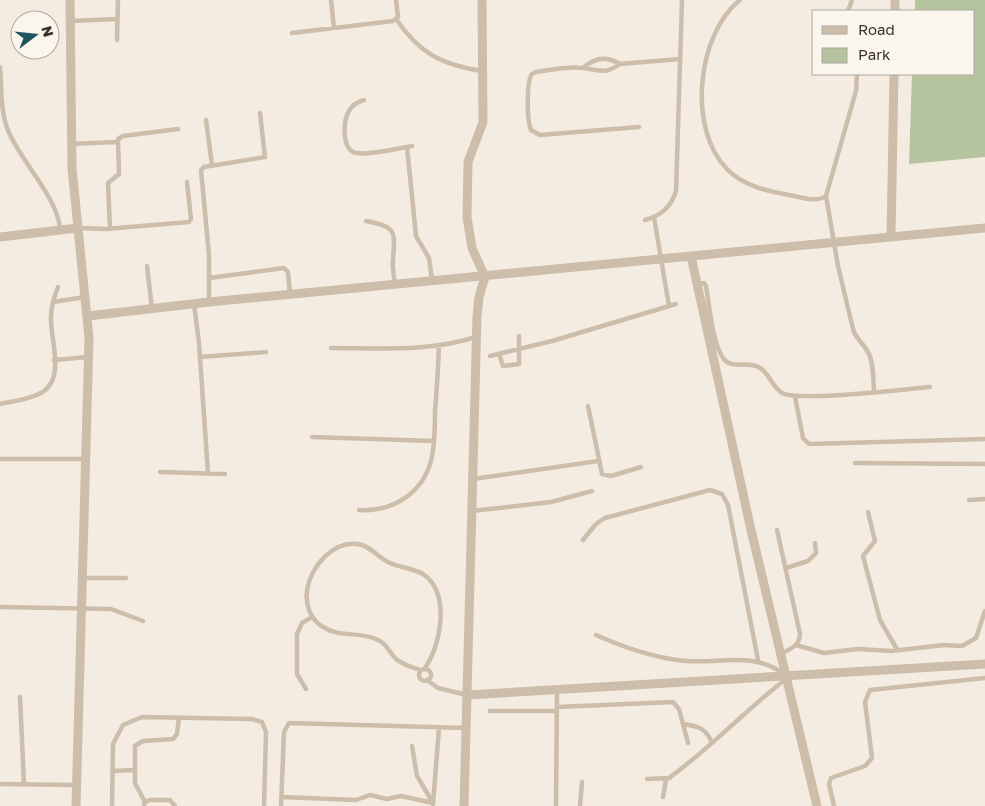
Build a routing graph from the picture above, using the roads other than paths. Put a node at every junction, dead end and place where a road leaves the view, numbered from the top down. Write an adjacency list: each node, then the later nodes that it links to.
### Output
1 (70, 0): 10 (street)
2 (118, 0): 8 (lane)
3 (331, 0): 11 (lane)
4 (396, 0): 9 (lane)
5 (482, 0): 18 (street)
6 (682, 0): 14 (lane)
7 (740, 0): 30 (lane)
8 (117, 19): 10 (lane); 13 (lane)
9 (396, 19): 11 (lane); 18 (lane)
10 (69, 21): 27 (street)
11 (334, 28): 12 (lane)
12 (292, 33)
13 (117, 40)
14 (680, 59): 15 (lane); 31 (lane)
15 (620, 64): 17 (lane); 17 (lane)
16 (0, 67): 37 (lane)
17 (583, 68): 24 (lane)
18 (481, 71): 44 (street)
19 (857, 75): 30 (lane)
20 (894, 75): 38 (street)
21 (364, 100): 46 (lane)
22 (260, 114): 28 (lane)
23 (206, 120): 28 (lane)
24 (639, 126)
25 (178, 129): 26 (lane)
26 (116, 142): 27 (lane); 36 (lane)
27 (71, 144): 34 (street)
28 (212, 166): 45 (lane)
29 (187, 182): 36 (lane)
30 (826, 196): 40 (lane)
31 (654, 217): 32 (lane); 42 (lane)
32 (645, 220)
33 (366, 221): 48 (lane)
34 (78, 228): 36 (lane); 37 (street); 51 (street)
35 (985, 228): 38 (street)
36 (110, 229)
37 (60, 231): 39 (street)
38 (891, 237): 40 (street)
39 (0, 238)
40 (835, 242): 41 (street); 71 (lane)
41 (691, 256): 42 (street); 47 (street)
42 (661, 259): 44 (street); 56 (lane)
43 (147, 266): 57 (lane)
44 (486, 277): 46 (street); 60 (street)
45 (209, 278): 50 (lane); 53 (lane)
46 (432, 282): 48 (street)
47 (697, 284): 72 (lane); 108 (street)
48 (395, 285): 50 (street)
49 (58, 287): 52 (lane)
50 (290, 295): 53 (street)
51 (87, 297): 52 (lane); 58 (street)
52 (53, 302): 69 (lane)
53 (209, 302): 54 (street)
54 (194, 304): 57 (street); 68 (lane)
55 (676, 304): 56 (lane)
56 (669, 306): 63 (lane)
57 (152, 309): 58 (street)
58 (88, 316): 67 (street)
59 (519, 336): 63 (lane)
60 (476, 337): 61 (lane); 87 (street)
61 (439, 346): 62 (lane); 77 (lane)
62 (331, 348)
63 (520, 348): 65 (lane); 65 (lane)
64 (266, 352): 68 (lane)
65 (499, 354): 66 (lane)
66 (490, 356)
67 (89, 357): 69 (lane); 79 (street)
68 (200, 357): 85 (lane)
69 (54, 360): 73 (lane)
70 (930, 387): 71 (lane)
71 (874, 391): 72 (lane)
72 (795, 397): 76 (lane)
73 (0, 404)
74 (588, 406): 80 (lane)
75 (312, 436): 77 (lane)
76 (985, 440)
77 (434, 442): 91 (lane)
78 (0, 459): 79 (lane)
79 (86, 459): 98 (street)
80 (598, 461): 83 (lane); 87 (lane)
81 (855, 463): 82 (lane)
82 (985, 464)
83 (641, 467)
84 (160, 472): 85 (lane)
85 (208, 473): 86 (lane)
86 (225, 474)
87 (473, 479): 92 (street)
88 (592, 491): 92 (lane)
89 (969, 500): 90 (lane)
90 (985, 500)
91 (359, 510)
92 (472, 511): 117 (street)
93 (868, 512): 107 (lane)
94 (777, 530): 97 (lane)
95 (583, 540): 109 (lane)
96 (815, 543): 97 (lane)
97 (786, 568): 106 (lane)
98 (82, 578): 99 (lane); 101 (street)
99 (126, 578)
100 (0, 607): 101 (lane)
101 (82, 608): 104 (lane); 135 (street)
102 (985, 611): 107 (lane)
103 (312, 617): 111 (lane); 111 (lane); 115 (lane)
104 (143, 622)
105 (596, 635): 109 (lane)
106 (796, 645): 107 (lane); 108 (lane)
107 (898, 651)
108 (782, 653): 112 (street)
109 (758, 660): 112 (lane)
110 (985, 664): 112 (street)
111 (423, 669): 114 (lane); 114 (lane)
112 (788, 678): 116 (street); 126 (lane); 148 (street)
113 (985, 678): 149 (lane)
114 (427, 680): 117 (lane)
115 (306, 688)
116 (557, 690): 117 (street); 119 (lane)
117 (467, 695): 124 (street)
118 (20, 698): 134 (lane)
119 (557, 709): 120 (lane); 122 (lane); 146 (lane)
120 (490, 711)
121 (179, 718): 128 (lane); 129 (lane); 143 (lane)
122 (683, 724): 125 (lane); 126 (lane)
123 (438, 728): 124 (lane); 136 (lane); 139 (lane)
124 (466, 728): 145 (street)
125 (688, 743)
126 (712, 743): 130 (lane)
127 (412, 746): 139 (lane)
128 (134, 770): 129 (lane); 138 (lane)
129 (113, 771): 141 (lane)
130 (670, 778): 131 (lane); 137 (lane)
131 (647, 779)
132 (582, 782): 147 (lane)
133 (0, 784): 134 (lane)
134 (24, 784): 135 (lane)
135 (77, 785): 140 (street)
136 (281, 797): 139 (lane); 144 (lane)
137 (663, 797)
138 (144, 804): 142 (lane)
139 (433, 804)
140 (76, 806)
141 (112, 806)
142 (175, 806)
143 (264, 806)
144 (281, 806)
145 (464, 806)
146 (556, 806)
147 (580, 806)
148 (817, 806)
149 (834, 806)

